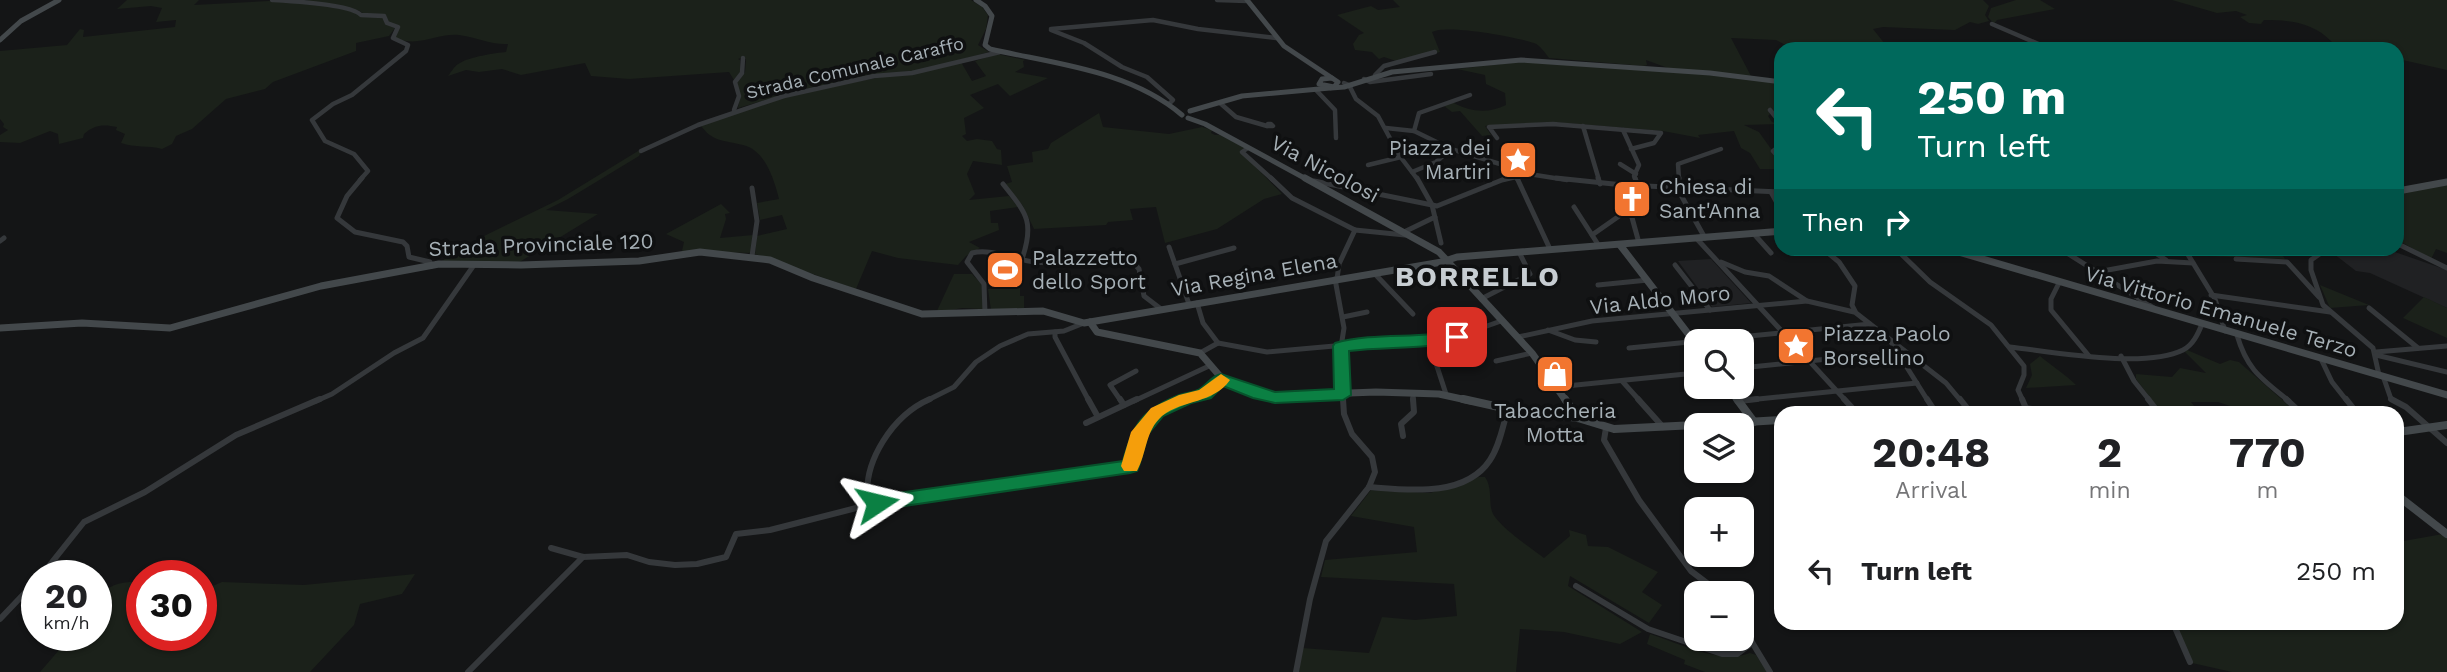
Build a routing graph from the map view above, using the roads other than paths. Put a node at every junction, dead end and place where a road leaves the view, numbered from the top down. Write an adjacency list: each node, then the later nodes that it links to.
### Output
1 (58, 0): 8 (street)
2 (272, 0): 104 (street)
3 (976, 0): 10 (street)
4 (1217, 0): 5 (street)
5 (1247, 0): 7 (street)
6 (1992, 24): 9 (street)
7 (1276, 38): 13 (street); 25 (street)
8 (0, 40)
9 (2041, 42)
10 (1000, 52): 25 (street); 26 (street, Strada Comunale Caraffo)
11 (1435, 52): 15 (street)
12 (743, 58): 26 (street)
13 (1311, 66): 16 (street); 20 (street)
14 (1431, 74): 17 (street)
15 (1375, 75): 17 (street); 18 (street)
16 (1334, 79): 19 (street); 20 (street); 21 (street)
17 (1363, 79): 19 (street)
18 (1774, 81)
19 (1347, 84): 21 (street); 32 (street)
20 (1317, 85): 21 (street); 23 (street); 24 (street)
21 (1329, 88): 23 (street)
22 (1470, 95): 34 (street)
23 (1324, 96): 35 (street)
24 (1220, 103): 28 (street); 30 (street)
25 (1170, 105): 28 (street)
26 (734, 110): 41 (street, Strada Comunale Caraffo)
27 (1770, 110): 29 (street)
28 (1189, 114): 38 (street, Via Nicolosi)
29 (1774, 115)
30 (1279, 117)
31 (1583, 127): 33 (street); 36 (street); 55 (street)
32 (1386, 128): 34 (street); 43 (street)
33 (1623, 130): 42 (street); 42 (street)
34 (1415, 131): 39 (street)
35 (1336, 138)
36 (1497, 138)
37 (1511, 145): 47 (street)
38 (1248, 148): 52 (street, Via Nicolosi); 71 (street)
39 (1451, 149): 44 (street); 48 (street)
40 (1721, 149): 60 (street)
41 (641, 151)
42 (1632, 152): 49 (street)
43 (1401, 157): 46 (street); 48 (street)
44 (1500, 164): 47 (street); 51 (street)
45 (1620, 164): 49 (street)
46 (1368, 165)
47 (1513, 167): 50 (street)
48 (1412, 172): 67 (street)
49 (1636, 173): 57 (street)
50 (1529, 174): 51 (street); 55 (street)
51 (1515, 177): 67 (street); 84 (street)
52 (1310, 180): 58 (street); 63 (street, Via Nicolosi)
53 (2447, 182): 61 (street)
54 (1003, 184): 97 (street)
55 (1600, 184): 56 (street)
56 (1623, 185): 57 (street); 69 (street)
57 (1637, 186): 60 (street); 69 (street)
58 (1336, 187): 62 (street); 63 (street)
59 (752, 188): 88 (street)
60 (1677, 188): 64 (street); 76 (street)
61 (2404, 188)
62 (1348, 189): 65 (street); 67 (street)
63 (1328, 190): 65 (street, Via Nicolosi)
64 (1771, 192): 66 (street)
65 (1340, 196): 73 (street, Via Nicolosi)
66 (1774, 197)
67 (1432, 205): 70 (street)
68 (1574, 207): 75 (street)
69 (1630, 209): 75 (street); 78 (street)
70 (1435, 217): 73 (street); 77 (street)
71 (1354, 230): 73 (street); 110 (street)
72 (1774, 232): 74 (street)
73 (1406, 233): 85 (street, Via Nicolosi)
74 (1754, 234): 76 (street); 87 (street)
75 (1592, 235): 80 (street)
76 (1701, 239): 78 (street); 100 (street)
77 (1441, 243)
78 (1639, 243): 79 (street)
79 (1622, 245): 80 (street); 111 (street)
80 (1599, 246): 84 (street)
81 (1169, 247): 103 (street)
82 (2404, 247): 107 (street)
83 (1234, 248): 103 (street)
84 (1550, 249): 86 (street)
85 (1439, 252): 96 (street); 101 (street)
86 (1519, 252): 96 (street); 116 (street)
87 (1771, 253)
88 (752, 256): 105 (street, Strada Provinciale 120); 123 (street, Strada Provinciale 120)
89 (1832, 256): 127 (street)
90 (1903, 256): 152 (street)
91 (1971, 256): 112 (street, Via Vittorio Emanuele Terzo)
92 (2072, 256): 108 (street)
93 (2160, 256): 99 (street)
94 (2189, 256): 102 (street)
95 (2317, 256): 115 (street)
96 (1457, 257): 101 (street, Via Regina Elena)
97 (1022, 259): 121 (street); 126 (street)
98 (2236, 259): 115 (street)
99 (2166, 260): 102 (street); 108 (street)
100 (1718, 261): 117 (street); 119 (street)
101 (1448, 263): 109 (street, Via Regina Elena); 116 (street)
102 (2193, 263): 114 (street)
103 (1175, 264): 118 (street)
104 (432, 265): 105 (street, Strada Provinciale 120); 136 (street, Strada Provinciale 120)
105 (474, 265): 210 (street)
106 (1675, 265): 122 (street)
107 (2447, 268)
108 (2097, 272): 128 (street)
109 (1374, 273): 110 (street, Via Regina Elena); 129 (street)
110 (1336, 279): 118 (street, Via Regina Elena); 131 (street)
111 (1648, 280): 113 (street); 130 (street)
112 (2059, 283): 128 (street, Via Vittorio Emanuele Terzo); 160 (street)
113 (1598, 285)
114 (2211, 295): 125 (street); 139 (street)
115 (2319, 297): 125 (street)
116 (1481, 299): 132 (street)
117 (1807, 301): 119 (street, Via Aldo Moro); 127 (street)
118 (1193, 304): 121 (street, Via Regina Elena); 148 (street)
119 (1759, 306): 122 (street, Via Aldo Moro); 141 (street)
120 (2369, 308): 154 (street)
121 (1161, 309): 133 (street, Via Regina Elena)
122 (1710, 310): 130 (street, Via Aldo Moro)
123 (912, 312): 126 (street, Via Regina Elena)
124 (1367, 312): 131 (street)
125 (2330, 312): 159 (street)
126 (985, 313): 133 (street, Via Regina Elena)
127 (1856, 313): 134 (street)
128 (2163, 313): 135 (street, Via Vittorio Emanuele Terzo)
129 (1413, 314)
130 (1673, 314): 137 (street); 138 (street, Via Aldo Moro)
131 (1343, 317): 150 (street)
132 (1501, 321): 144 (street); 146 (street)
133 (1087, 322): 140 (street); 157 (street)
134 (1870, 324): 141 (street); 145 (street)
135 (2202, 324): 139 (street, Via Vittorio Emanuele Terzo); 161 (street)
136 (0, 328)
137 (1684, 329)
138 (1548, 330): 144 (street, Via Aldo Moro); 147 (street)
139 (2225, 331): 142 (street, Via Vittorio Emanuele Terzo)
140 (1055, 332): 191 (street); 206 (street)
141 (1783, 332): 143 (street); 164 (street)
142 (2237, 335): 162 (street, Via Vittorio Emanuele Terzo); 187 (street)
143 (1754, 336)
144 (1518, 337): 158 (street)
145 (1890, 339): 155 (street); 156 (street)
146 (1429, 342): 150 (street); 177 (street)
147 (1596, 342)
148 (1217, 343): 150 (street); 157 (street)
149 (1684, 344): 153 (street)
150 (1341, 346): 178 (street)
151 (2447, 346): 154 (street)
152 (2010, 347): 160 (street); 185 (street)
153 (1629, 348)
154 (2418, 348): 159 (street)
155 (1904, 351): 156 (street); 184 (street)
156 (1897, 352): 164 (street); 173 (street)
157 (1200, 353): 165 (street)
158 (1532, 353): 163 (street); 174 (street)
159 (2376, 354): 168 (street); 170 (street)
160 (2089, 356): 161 (street)
161 (2120, 356): 186 (street)
162 (2321, 359): 170 (street, Via Vittorio Emanuele Terzo); 188 (street)
163 (1496, 361)
164 (1810, 361): 166 (street); 175 (street)
165 (1209, 366): 171 (street); 181 (street)
166 (1754, 367)
167 (1136, 371): 181 (street)
168 (2447, 372)
169 (1684, 374): 172 (street)
170 (2381, 376): 179 (street, Via Vittorio Emanuele Terzo); 198 (street)
171 (1221, 379): 178 (street); 206 (street)
172 (1622, 381): 174 (street); 199 (street)
173 (1917, 383): 175 (street); 183 (street)
174 (1556, 387): 192 (street)
175 (1837, 391): 180 (street); 182 (street)
176 (1413, 393): 177 (street); 178 (street); 202 (street)
177 (1446, 394): 189 (street)
178 (1343, 395): 204 (street)
179 (2447, 395)
180 (1739, 401): 190 (street)
181 (1124, 405): 191 (street)
182 (1851, 406)
183 (1932, 406)
184 (1965, 406)
185 (2024, 406)
186 (2154, 406)
187 (2294, 406)
188 (2351, 406)
189 (1508, 408): 192 (street); 204 (street)
190 (1748, 413)
191 (1098, 417): 195 (street)
192 (1578, 418): 200 (street)
193 (1774, 421): 194 (street)
194 (1754, 422)
195 (1086, 423)
196 (2447, 425): 198 (street)
197 (1684, 426): 199 (street)
198 (2429, 426): 201 (street); 203 (street)
199 (1663, 427): 200 (street)
200 (1606, 428): 211 (street)
201 (2404, 431)
202 (1403, 436)
203 (2447, 443)
204 (1369, 487): 222 (street)
205 (2404, 501): 207 (street)
206 (868, 502): 209 (street)
207 (2447, 534)
208 (551, 548): 209 (street)
209 (583, 557): 221 (street)
210 (54, 560)
211 (1704, 581)
212 (1576, 586): 216 (street)
213 (21, 597): 214 (street)
214 (0, 619)
215 (2176, 630): 220 (street)
216 (1684, 641)
217 (1754, 646): 223 (street)
218 (1716, 651): 219 (street)
219 (1741, 651)
220 (2190, 662)
221 (468, 672)
222 (1296, 672)
223 (1770, 672)

